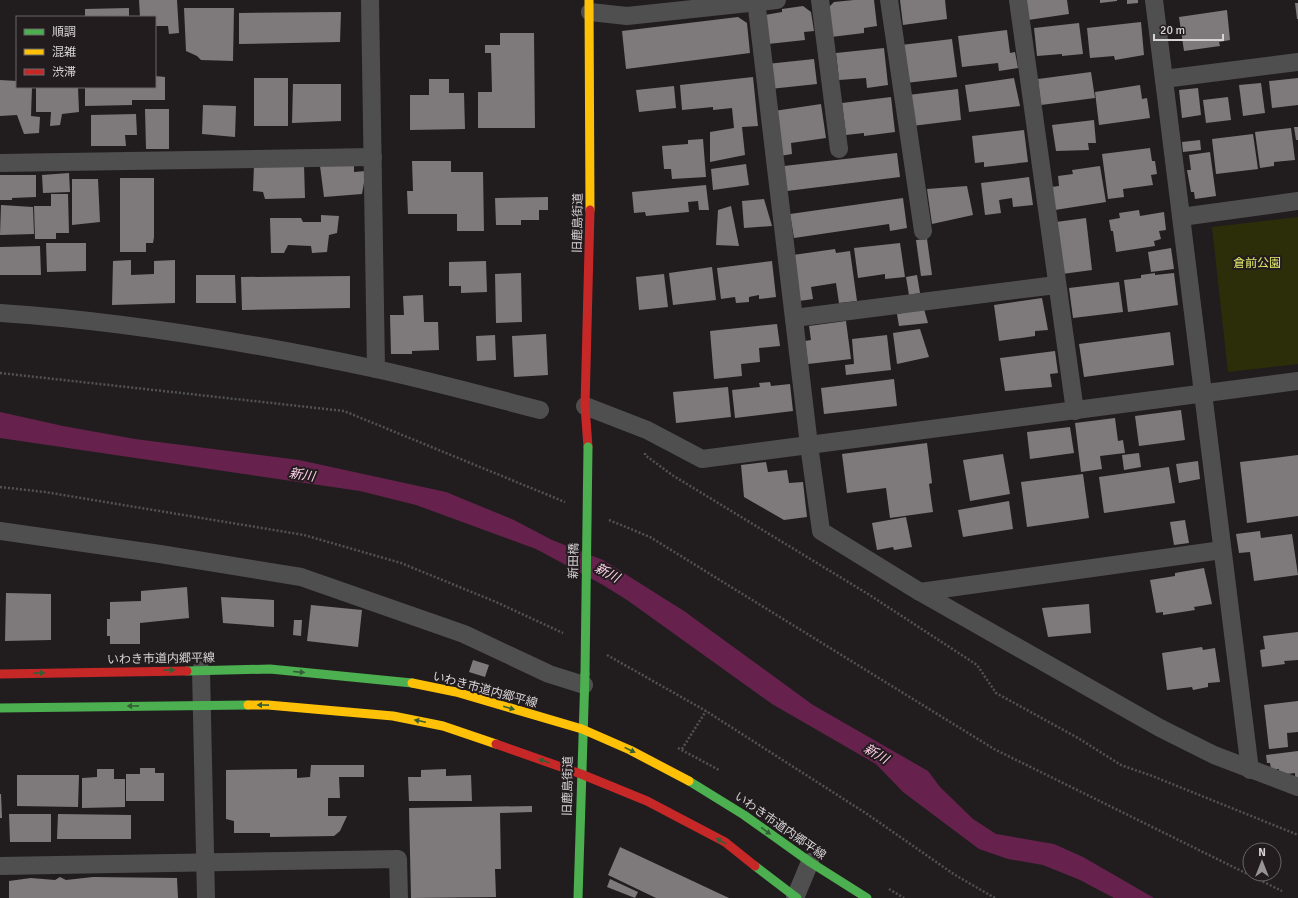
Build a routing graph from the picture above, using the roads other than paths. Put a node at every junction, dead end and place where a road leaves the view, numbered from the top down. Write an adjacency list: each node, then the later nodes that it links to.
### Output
1 (370, 0): 12 (street)
2 (777, 0): 7 (street)
3 (820, 0): 11 (street)
4 (889, 0): 16 (street)
5 (1018, 0): 17 (street)
6 (1154, 0): 10 (street)
7 (756, 1): 8 (street); 19 (street)
8 (589, 6): 23 (street, 旧鹿島街道)
9 (1298, 62): 10 (street)
10 (1164, 79): 15 (street)
11 (839, 149)
12 (373, 157): 13 (street); 20 (street)
13 (0, 163)
14 (1298, 201): 15 (street)
15 (1181, 217): 22 (street)
16 (923, 231)
17 (1056, 285): 19 (street); 25 (street)
18 (0, 313): 20 (street)
19 (794, 318): 26 (street)
20 (376, 369): 24 (street)
21 (1298, 381): 22 (street)
22 (1203, 394): 25 (street); 29 (street)
23 (586, 406): 26 (street); 27 (street, 旧鹿島街道)
24 (540, 410)
25 (1075, 411): 26 (street)
26 (809, 445): 30 (street)
27 (588, 447): 33 (street, 新田橋, bridge)
28 (0, 531): 33 (street)
29 (1222, 550): 30 (street); 37 (street)
30 (920, 592): 37 (street)
31 (201, 670): 32 (street, いわき市道内郷平線, one-way to 31); 34 (street); 36 (street, いわき市道内郷平線, one-way to 36)
32 (0, 674)
33 (584, 680): 36 (street, 旧鹿島街道)
34 (202, 704): 35 (street, one-way to 35); 38 (street, one-way to 34); 40 (street)
35 (0, 708)
36 (582, 729): 38 (street, 旧鹿島街道); 41 (street, いわき市道内郷平線, one-way to 41)
37 (1250, 770): 39 (street)
38 (581, 774): 45 (street, 旧鹿島街道); 46 (street, one-way to 38)
39 (1298, 787)
40 (205, 862): 42 (street); 43 (street); 44 (street)
41 (810, 862): 46 (street); 47 (street, いわき市道内郷平線)
42 (0, 866)
43 (206, 898)
44 (399, 898)
45 (578, 898)
46 (795, 898)
47 (867, 898)

